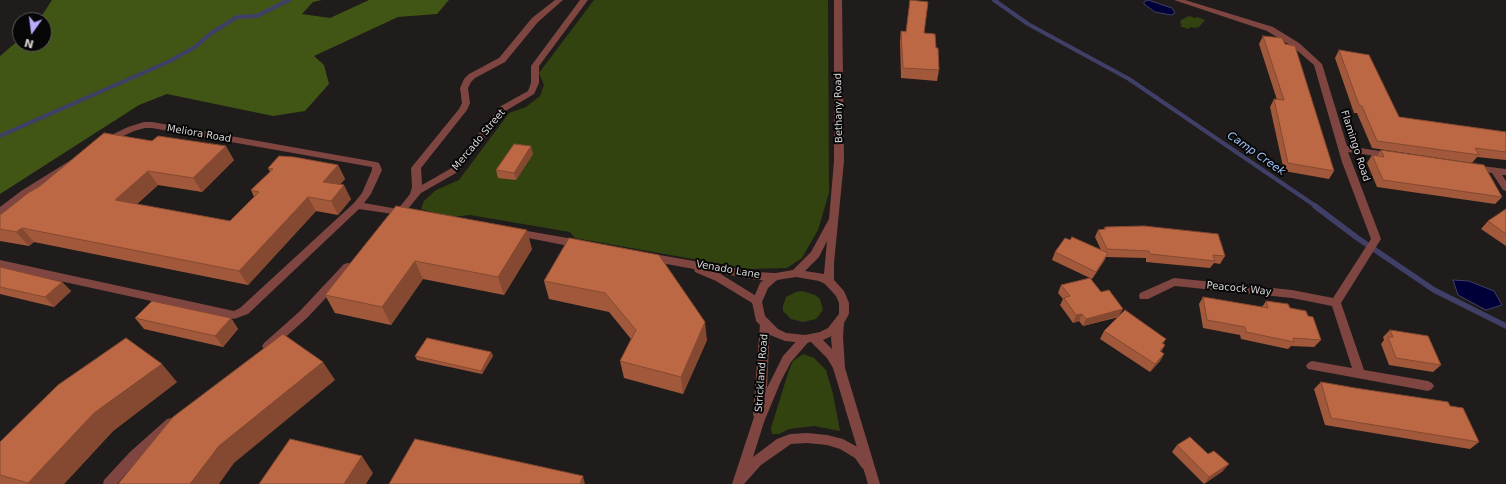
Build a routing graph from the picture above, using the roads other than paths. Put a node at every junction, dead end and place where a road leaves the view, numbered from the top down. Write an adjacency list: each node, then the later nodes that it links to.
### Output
1 (559, 0): 13 (street)
2 (584, 0): 13 (street, Mercado Street)
3 (838, 0): 18 (street, Bethany Road)
4 (1178, 0): 6 (street, Flamingo Road)
5 (95, 148): 14 (street, Meliora Road)
6 (1343, 148): 7 (street); 31 (street, Flamingo Road)
7 (1396, 156)
8 (76, 160): 15 (street)
9 (1464, 166): 10 (street)
10 (1495, 171): 11 (street); 12 (street)
11 (1506, 172)
12 (1506, 188)
13 (415, 194): 16 (street, Mercado Street)
14 (357, 205): 16 (street); 25 (street, Meliora Road)
15 (0, 212)
16 (400, 212): 17 (street); 19 (street, Mercado Street)
17 (416, 215)
18 (834, 215): 26 (street, Bethany Road); 28 (street, Bethany Road)
19 (385, 228)
20 (502, 230): 21 (street)
21 (588, 246)
22 (635, 254): 24 (street, Venado Lane)
23 (355, 260): 35 (street)
24 (682, 263): 27 (street, Venado Lane); 30 (street, Venado Lane)
25 (0, 264)
26 (796, 273): 27 (street); 28 (street)
27 (774, 277): 30 (street)
28 (829, 281): 32 (street)
29 (1144, 296): 31 (street, Peacock Way)
30 (757, 302): 33 (street)
31 (1336, 303): 38 (street)
32 (839, 323): 34 (street); 37 (street)
33 (765, 325): 34 (street); 41 (street, Strickland Road)
34 (810, 339): 37 (street); 41 (street, Strickland Road)
35 (257, 355)
36 (1312, 366): 38 (street)
37 (839, 368): 42 (street)
38 (1360, 375): 39 (street)
39 (1428, 386)
40 (178, 418): 44 (street)
41 (758, 422): 43 (street, Strickland Road)
42 (870, 471): 43 (street, Strickland Road); 45 (street)
43 (739, 482)
44 (109, 484)
45 (874, 484)

